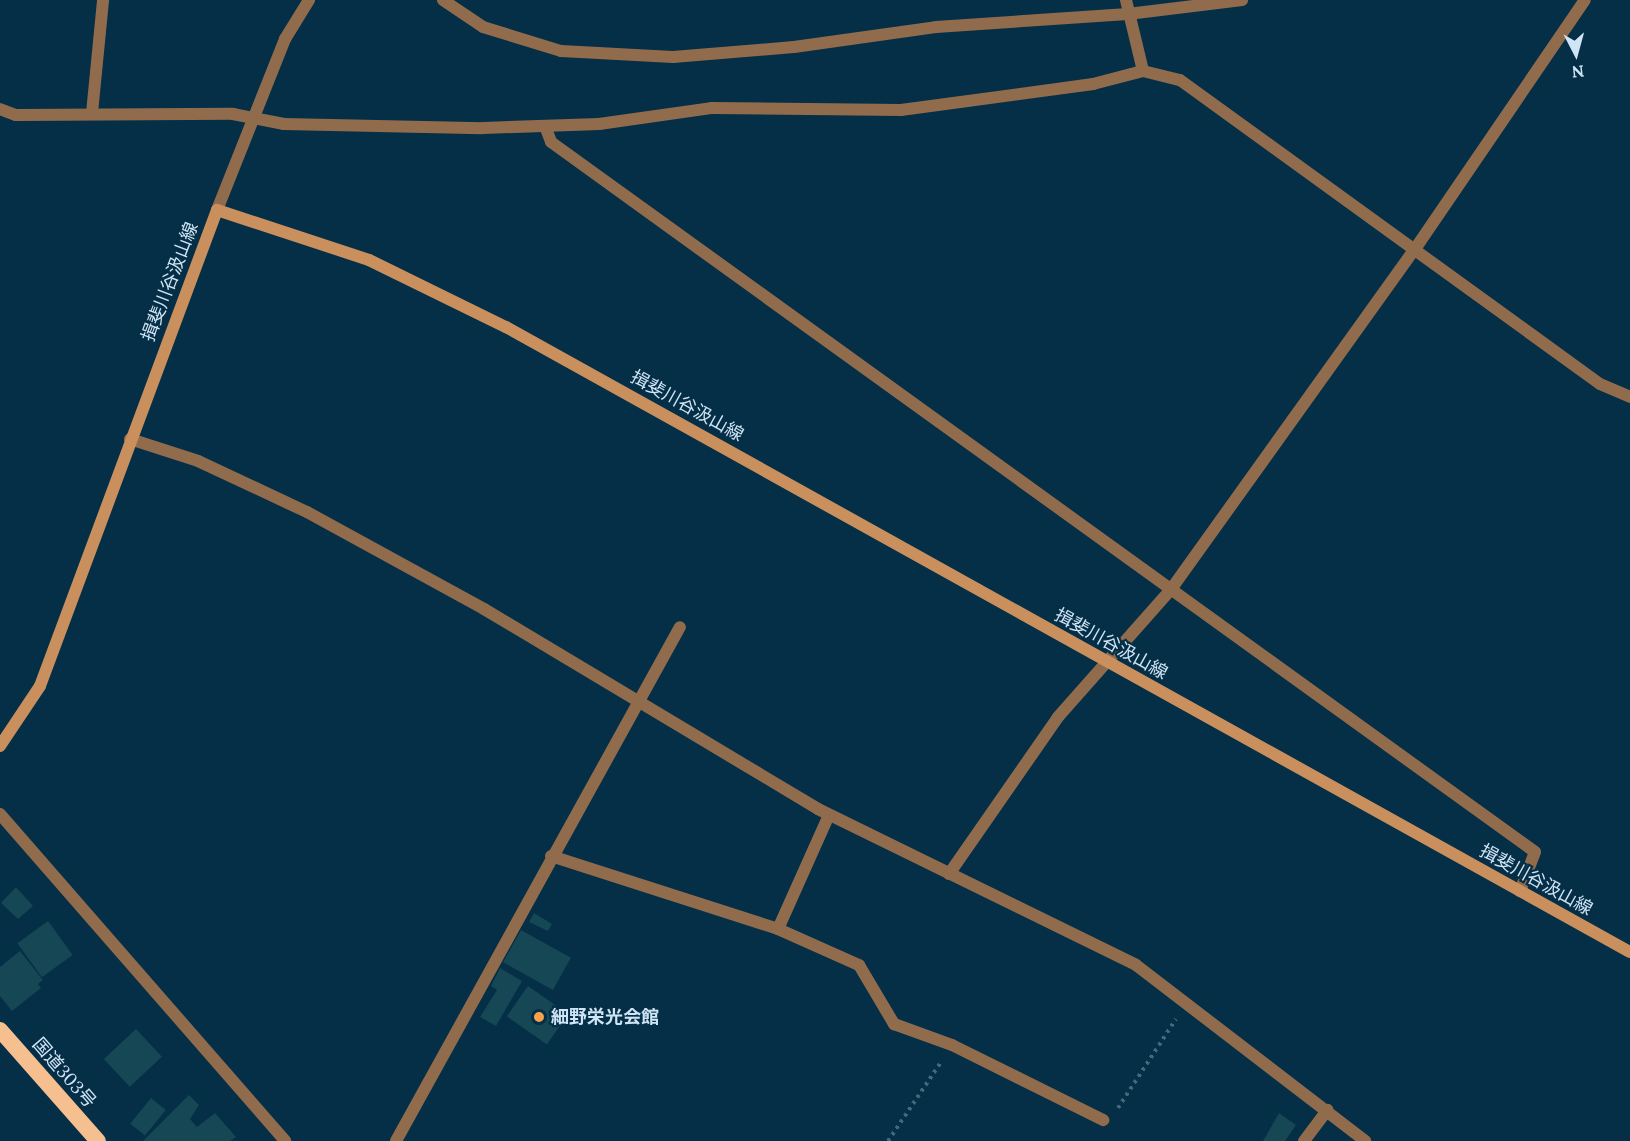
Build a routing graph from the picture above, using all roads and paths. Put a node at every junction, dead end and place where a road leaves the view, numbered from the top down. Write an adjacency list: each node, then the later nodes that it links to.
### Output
1 (104, 0): 10 (street)
2 (309, 0): 11 (street)
3 (443, 0): 7 (street)
4 (1126, 0): 7 (street)
5 (1242, 0): 7 (street)
6 (1585, 0): 14 (street)
7 (1128, 14): 8 (street)
8 (1143, 70): 12 (street); 14 (street)
9 (0, 109): 10 (street)
10 (92, 112): 11 (street)
11 (256, 118): 12 (street); 13 (street)
12 (545, 126): 17 (street)
13 (217, 210): 16 (main road, 揖斐川谷汲山線); 19 (main road, 揖斐川谷汲山線)
14 (1415, 249): 15 (street); 17 (street)
15 (1630, 397)
16 (130, 439): 20 (street); 21 (main road, 揖斐川谷汲山線)
17 (1172, 588): 19 (street); 26 (street)
18 (680, 627): 20 (street)
19 (1103, 661): 25 (street); 26 (main road, 揖斐川谷汲山線)
20 (636, 702): 23 (street); 24 (street)
21 (0, 746)
22 (0, 814): 36 (street)
23 (829, 815): 25 (street); 27 (street)
24 (551, 856): 27 (street); 34 (street)
25 (949, 874): 29 (street)
26 (1520, 891): 28 (main road, 揖斐川谷汲山線)
27 (778, 929): 31 (street)
28 (1630, 952)
29 (1186, 1003): 32 (street); 33 (path)
30 (0, 1030): 35 (highway, 国道303号)
31 (952, 1046): 33 (street); 37 (path)
32 (1327, 1110): 38 (street); 39 (street)
33 (1103, 1120)
34 (398, 1140)
35 (98, 1141)
36 (285, 1141)
37 (888, 1141)
38 (1304, 1141)
39 (1365, 1141)

